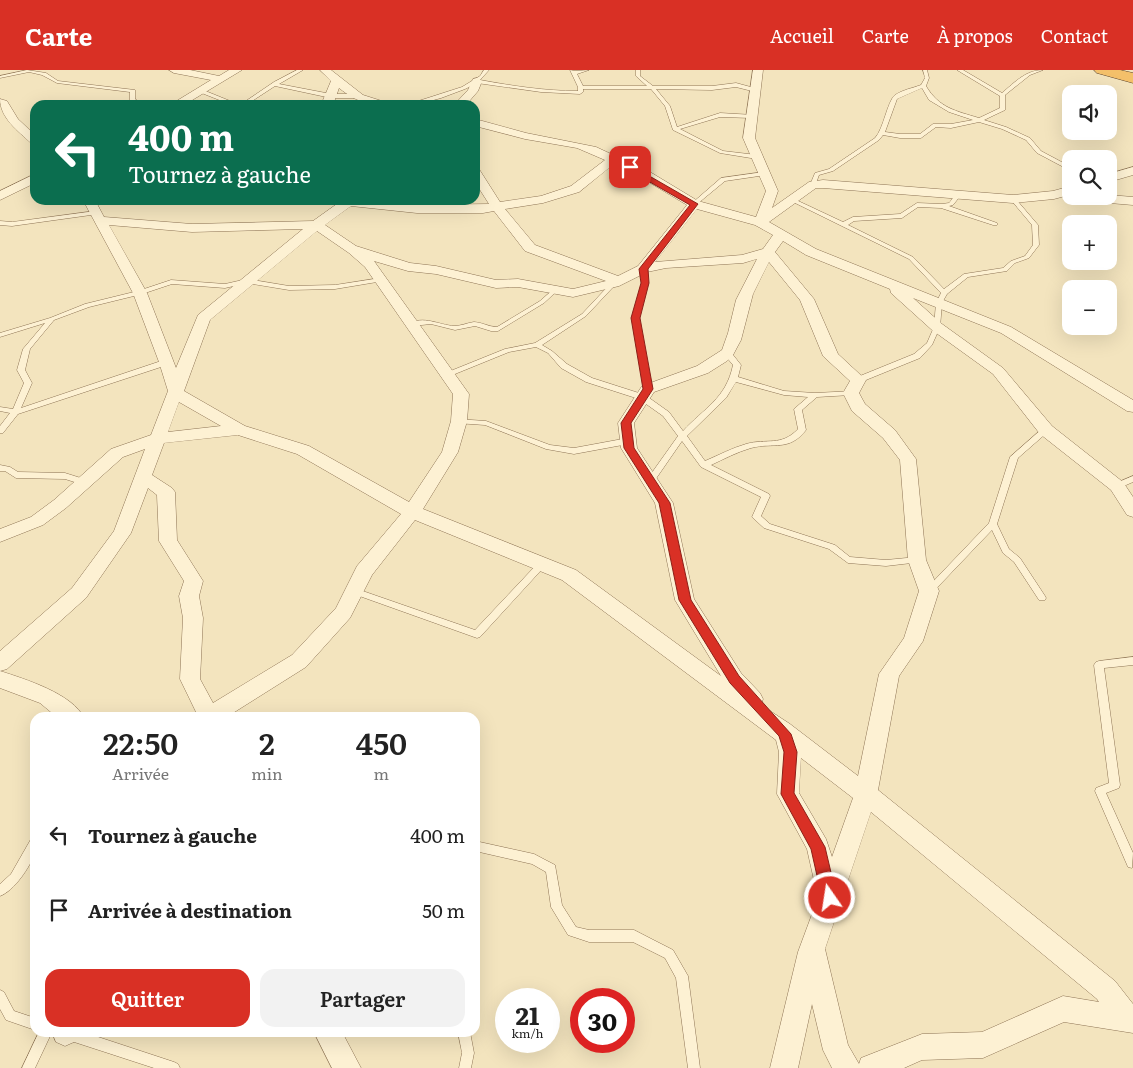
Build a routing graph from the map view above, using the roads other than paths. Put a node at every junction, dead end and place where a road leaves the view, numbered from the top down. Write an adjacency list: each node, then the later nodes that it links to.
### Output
1 (174, 70): 17 (street)
2 (237, 70): 17 (street)
3 (301, 70): 20 (lane)
4 (325, 70): 18 (street)
5 (487, 70): 19 (lane)
6 (588, 70): 14 (lane)
7 (638, 70): 23 (lane)
8 (758, 70): 24 (street)
9 (925, 70): 21 (lane)
10 (959, 70): 27 (lane)
11 (1041, 70): 27 (lane)
12 (1102, 70): 16 (highway)
13 (36, 71): 15 (lane); 28 (lane)
14 (573, 71): 22 (lane)
15 (0, 77)
16 (1133, 78)
17 (220, 79): 25 (street)
18 (337, 80): 26 (street); 32 (street)
19 (477, 81): 22 (lane); 34 (lane); 35 (street)
20 (276, 83): 31 (lane); 32 (lane)
21 (924, 86): 38 (lane); 41 (lane)
22 (581, 87): 23 (lane)
23 (652, 88): 24 (lane); 40 (lane)
24 (756, 90): 37 (street)
25 (201, 91): 29 (street); 30 (lane)
26 (356, 96): 32 (lane); 33 (street)
27 (1002, 96): 38 (lane)
28 (132, 100)
29 (185, 100)
30 (224, 100)
31 (250, 100)
32 (329, 100)
33 (364, 100)
34 (430, 100)
35 (465, 100)
36 (0, 102): 42 (street)
37 (752, 116): 40 (lane); 43 (street)
38 (979, 120): 41 (lane); 45 (lane)
39 (480, 123): 44 (street)
40 (675, 129): 43 (lane)
41 (882, 133): 51 (lane)
42 (30, 136)
43 (757, 157): 47 (street)
44 (613, 159): 61 (street); 64 (street)
45 (1062, 164)
46 (1133, 171): 48 (street)
47 (764, 174): 61 (lane); 67 (street)
48 (1117, 176)
49 (480, 180): 64 (street)
50 (30, 181): 56 (street)
51 (813, 185): 54 (street); 59 (street)
52 (1062, 192): 53 (street)
53 (1054, 194): 55 (street); 58 (street)
54 (958, 195): 58 (street); 65 (lane)
55 (1062, 195)
56 (0, 196)
57 (1117, 198): 60 (street)
58 (1013, 199): 82 (lane)
59 (792, 200): 67 (street); 71 (lane)
60 (1133, 202)
61 (694, 204): 67 (street); 75 (street)
62 (344, 205): 70 (street)
63 (383, 205): 64 (street)
64 (497, 206): 78 (street)
65 (942, 206): 69 (lane); 71 (lane)
66 (95, 211): 68 (lane); 70 (street); 81 (street)
67 (760, 222): 72 (street)
68 (0, 223)
69 (995, 224)
70 (317, 225): 73 (street); 77 (street)
71 (843, 225): 82 (lane)
72 (781, 234): 74 (street); 79 (street)
73 (351, 249): 76 (street); 80 (street)
74 (768, 252): 75 (street); 88 (street); 92 (street)
75 (643, 269): 78 (street); 94 (lane)
76 (381, 280): 77 (lane); 84 (street)
77 (247, 281): 81 (lane); 93 (street)
78 (616, 282): 80 (street); 87 (lane)
79 (887, 282): 82 (street); 85 (street)
80 (555, 290): 84 (lane)
81 (140, 292): 83 (lane); 89 (street)
82 (942, 298): 85 (lane); 96 (street)
83 (52, 319): 86 (lane); 100 (lane)
84 (412, 324): 90 (street)
85 (937, 327): 92 (lane); 103 (street)
86 (0, 335)
87 (537, 345): 90 (lane); 94 (lane)
88 (727, 353): 91 (lane); 94 (street)
89 (166, 362): 93 (street); 100 (lane)
90 (447, 374): 101 (street)
91 (735, 379): 95 (lane); 105 (lane)
92 (854, 387): 95 (lane); 119 (street)
93 (176, 393): 102 (street); 106 (street)
94 (645, 393): 105 (lane); 107 (street)
95 (815, 395): 108 (lane)
96 (1115, 396): 97 (street); 98 (street)
97 (1133, 400)
98 (1133, 407)
99 (0, 409): 100 (lane)
100 (15, 412): 104 (lane)
101 (459, 421): 107 (lane); 116 (street)
102 (239, 430): 106 (street); 116 (street)
103 (1046, 430): 114 (street); 117 (lane)
104 (0, 431)
105 (682, 435): 108 (lane); 112 (lane)
106 (158, 438): 110 (street); 113 (street)
107 (628, 441): 112 (street)
108 (704, 465): 119 (lane)
109 (0, 468): 113 (lane)
110 (144, 477): 125 (street); 128 (street)
111 (1133, 479): 114 (lane)
112 (650, 480): 130 (street)
113 (84, 482): 118 (street)
114 (1117, 486): 115 (street)
115 (1133, 511)
116 (412, 512): 120 (street); 121 (street)
117 (993, 524): 122 (lane); 123 (lane)
118 (0, 536)
119 (917, 560): 122 (street)
120 (542, 564): 121 (lane); 130 (street)
121 (354, 591): 129 (street)
122 (929, 591): 131 (street)
123 (1042, 598)
124 (1133, 661): 134 (lane)
125 (0, 663)
126 (0, 680): 127 (street)
127 (66, 712)
128 (206, 712)
129 (217, 712)
130 (785, 734): 131 (street); 136 (street)
131 (866, 794): 136 (street); 139 (street)
132 (480, 847): 147 (lane)
133 (30, 851): 135 (lane)
134 (1133, 863)
135 (0, 892)
136 (830, 898): 137 (street)
137 (812, 949): 148 (street); 149 (street)
138 (0, 996): 140 (lane)
139 (1130, 1019): 150 (street)
140 (30, 1022)
141 (55, 1037): 144 (lane)
142 (72, 1037): 145 (lane)
143 (465, 1037): 146 (lane)
144 (28, 1068)
145 (174, 1068)
146 (465, 1068)
147 (694, 1068)
148 (784, 1068)
149 (847, 1068)
150 (871, 1068)

